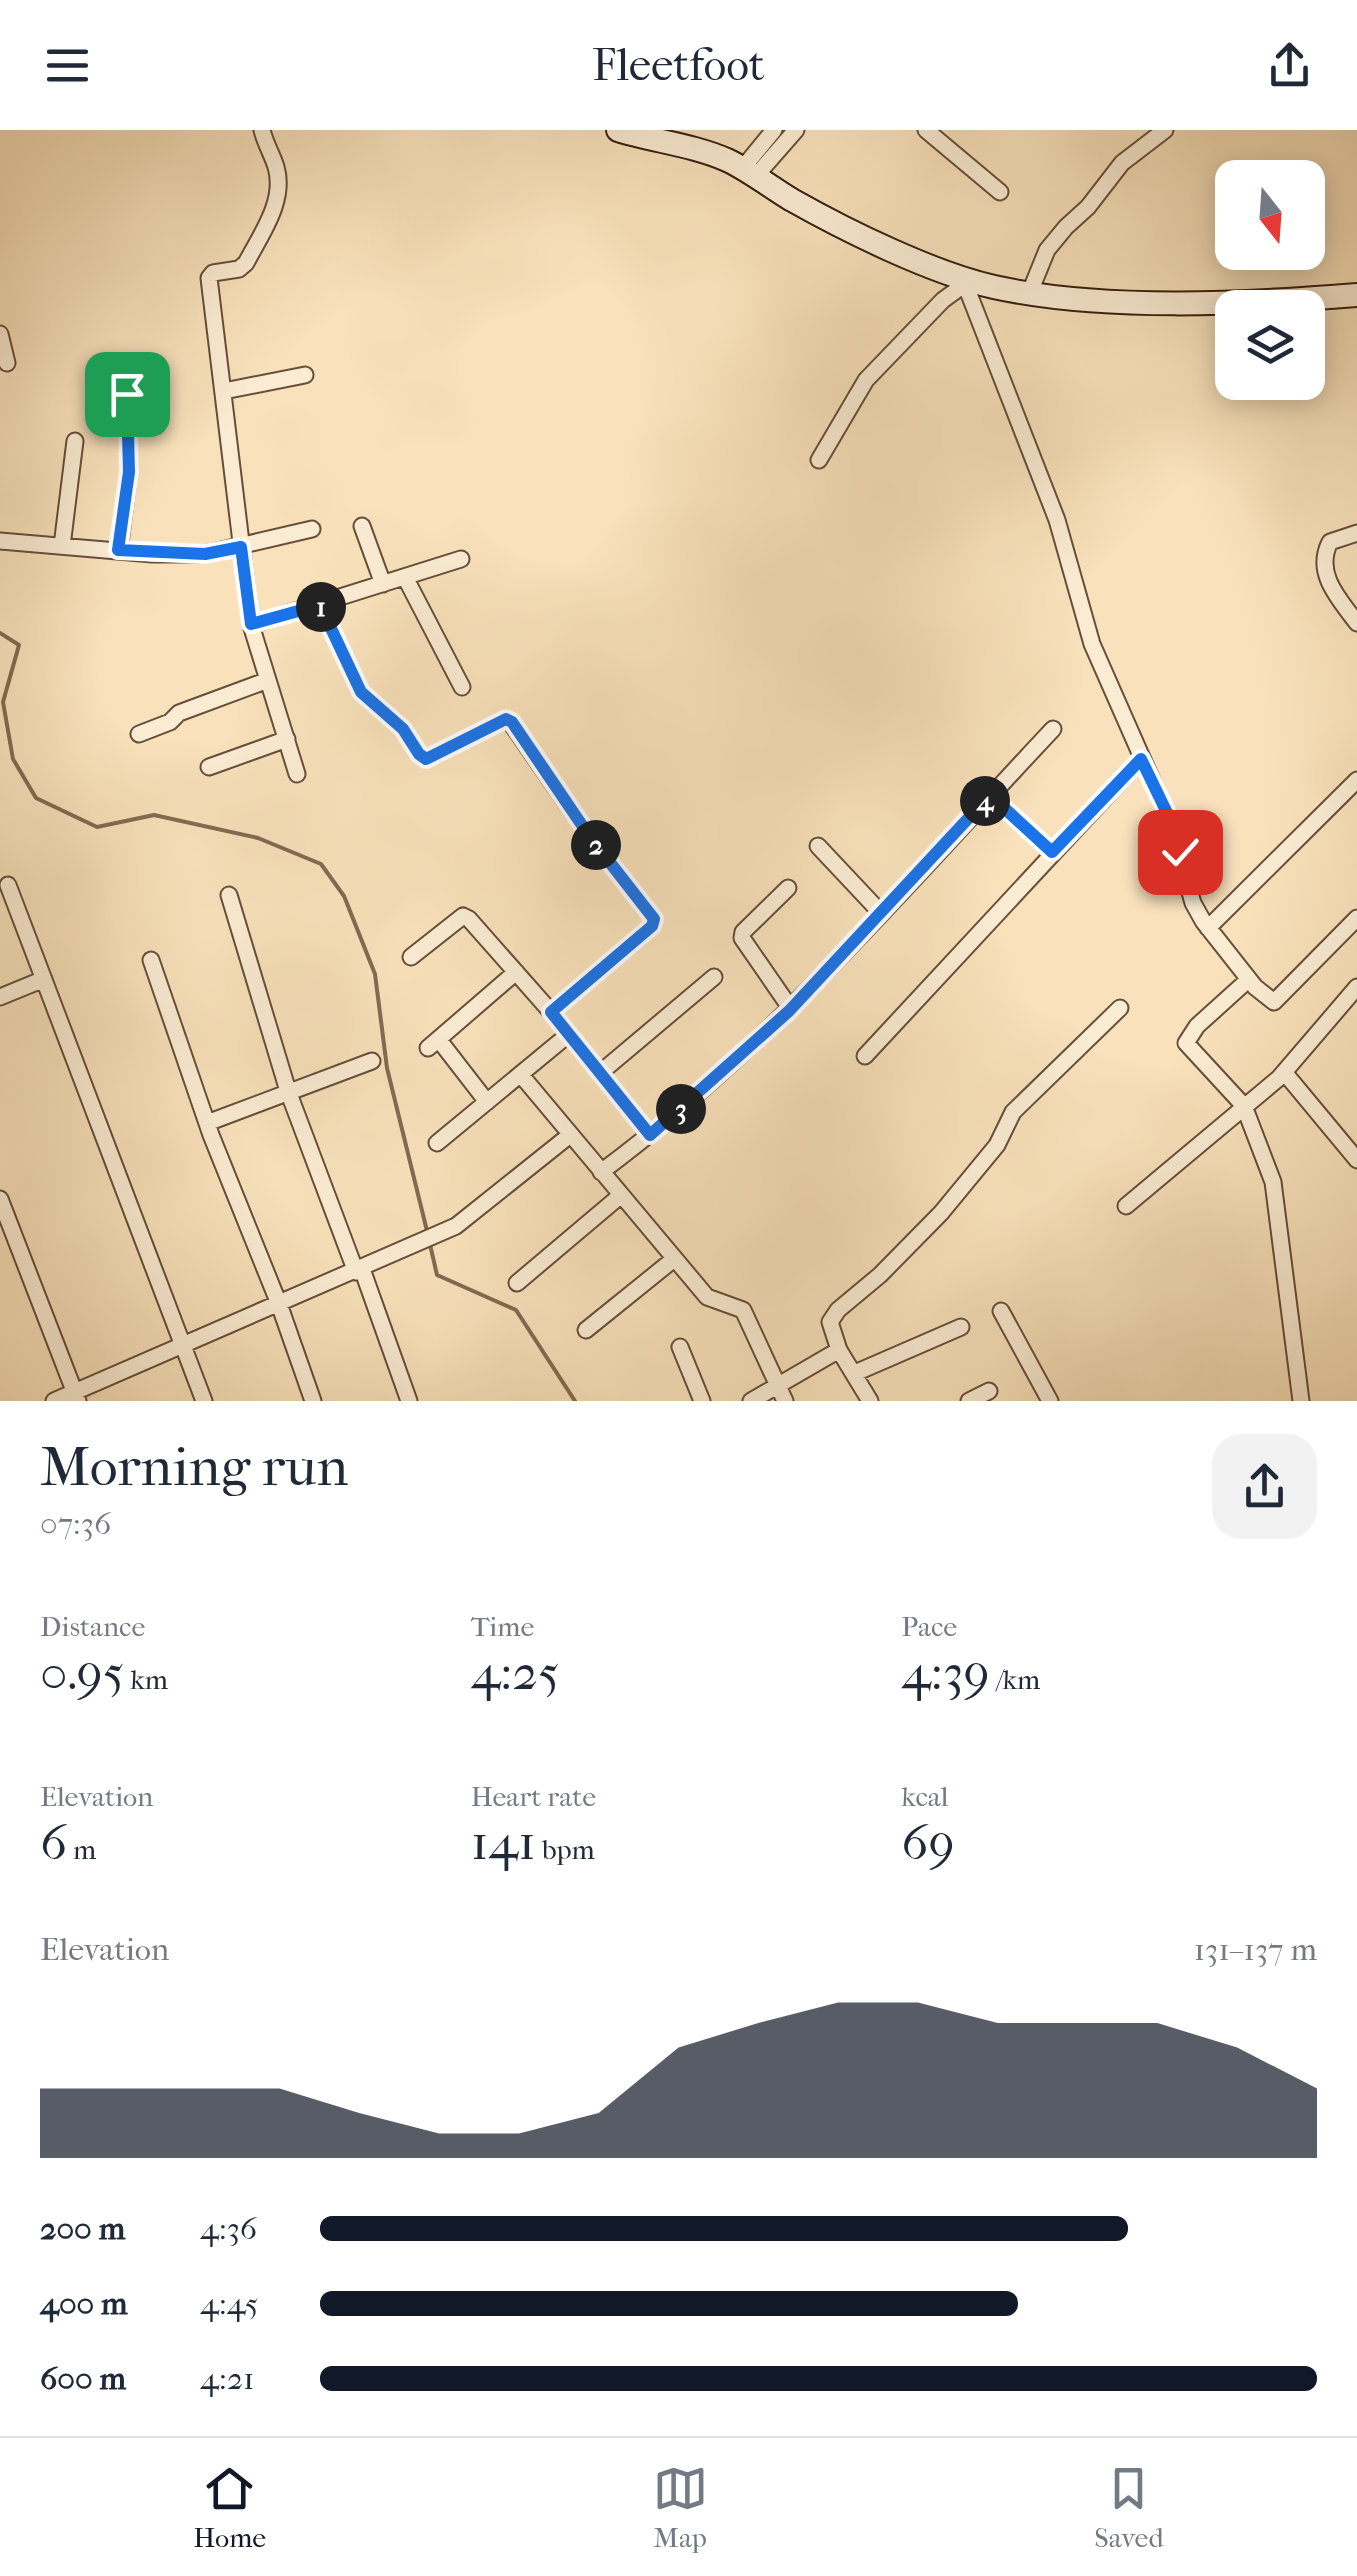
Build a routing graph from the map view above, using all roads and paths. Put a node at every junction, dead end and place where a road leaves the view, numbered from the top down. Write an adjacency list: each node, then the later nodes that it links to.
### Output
1 (262, 130): 15 (street)
2 (618, 130): 7 (main road)
3 (774, 130): 7 (street)
4 (796, 130): 7 (street)
5 (926, 130): 8 (street)
6 (1165, 130): 10 (street)
7 (748, 174): 9 (main road)
8 (1000, 192)
9 (963, 280): 10 (main road); 18 (street); 37 (street)
10 (1030, 292): 11 (main road)
11 (1357, 294)
12 (0, 334): 13 (street)
13 (9, 362)
14 (305, 375): 15 (street)
15 (224, 391): 24 (street)
16 (127, 394): 25 (street)
17 (75, 442): 23 (street)
18 (819, 460)
19 (362, 526): 28 (street)
20 (312, 529): 24 (street)
21 (1357, 533): 30 (street)
22 (0, 541): 23 (street)
23 (62, 546): 25 (street)
24 (241, 547): 25 (street); 31 (street)
25 (118, 550)
26 (460, 559): 27 (street)
27 (405, 577): 28 (street); 33 (street)
28 (383, 584): 29 (street)
29 (320, 605): 31 (street); 60 (street)
30 (1357, 623)
31 (251, 624): 32 (street)
32 (268, 680): 35 (street); 36 (street)
33 (462, 687)
34 (1053, 729): 41 (street)
35 (140, 734)
36 (287, 739): 38 (street); 39 (street)
37 (1141, 759): 43 (street); 49 (street)
38 (209, 766)
39 (297, 774)
40 (1357, 780): 49 (street)
41 (990, 795): 43 (street); 47 (street)
42 (818, 846): 47 (street)
43 (1052, 852): 62 (street)
44 (8, 886): 54 (street)
45 (788, 888): 59 (street)
46 (229, 895): 67 (street)
47 (881, 912): 59 (street)
48 (1357, 918): 55 (street)
49 (1208, 928): 55 (street)
50 (411, 956): 52 (street)
51 (151, 960): 70 (street)
52 (516, 972): 60 (street); 68 (street)
53 (714, 977): 65 (street)
54 (44, 979): 57 (street); 86 (street)
55 (1249, 980): 69 (street)
56 (1357, 987): 64 (street)
57 (0, 997)
58 (1120, 1008): 88 (street)
59 (791, 1009): 72 (street)
60 (551, 1012): 61 (street)
61 (568, 1034): 65 (street); 66 (street)
62 (865, 1056)
63 (372, 1061): 67 (street)
64 (1284, 1072): 69 (street); 74 (street)
65 (600, 1073): 72 (street)
66 (521, 1074): 68 (street); 71 (street)
67 (288, 1092): 70 (street); 80 (street)
68 (488, 1102): 73 (street)
69 (1244, 1106): 78 (street); 102 (street)
70 (207, 1124): 82 (street)
71 (570, 1135): 75 (street); 80 (street)
72 (650, 1135): 75 (street)
73 (437, 1144)
74 (1357, 1160)
75 (600, 1172): 76 (street)
76 (620, 1196): 79 (street); 81 (street)
77 (0, 1200): 92 (street)
78 (1126, 1206)
79 (674, 1260): 85 (street); 91 (street)
80 (359, 1270): 82 (street); 96 (street)
81 (517, 1284)
82 (279, 1304): 86 (street); 95 (street)
83 (1001, 1311): 101 (street)
84 (961, 1326): 89 (street)
85 (586, 1330)
86 (182, 1343): 92 (street); 94 (street)
87 (680, 1347): 97 (street)
88 (840, 1350): 89 (street); 91 (street)
89 (855, 1372): 99 (street)
90 (989, 1391): 100 (street)
91 (782, 1394): 98 (street)
92 (76, 1396): 93 (street)
93 (54, 1401)
94 (204, 1401)
95 (313, 1401)
96 (409, 1401)
97 (702, 1401)
98 (751, 1401)
99 (870, 1401)
100 (969, 1401)
101 (1050, 1401)
102 (1301, 1401)

